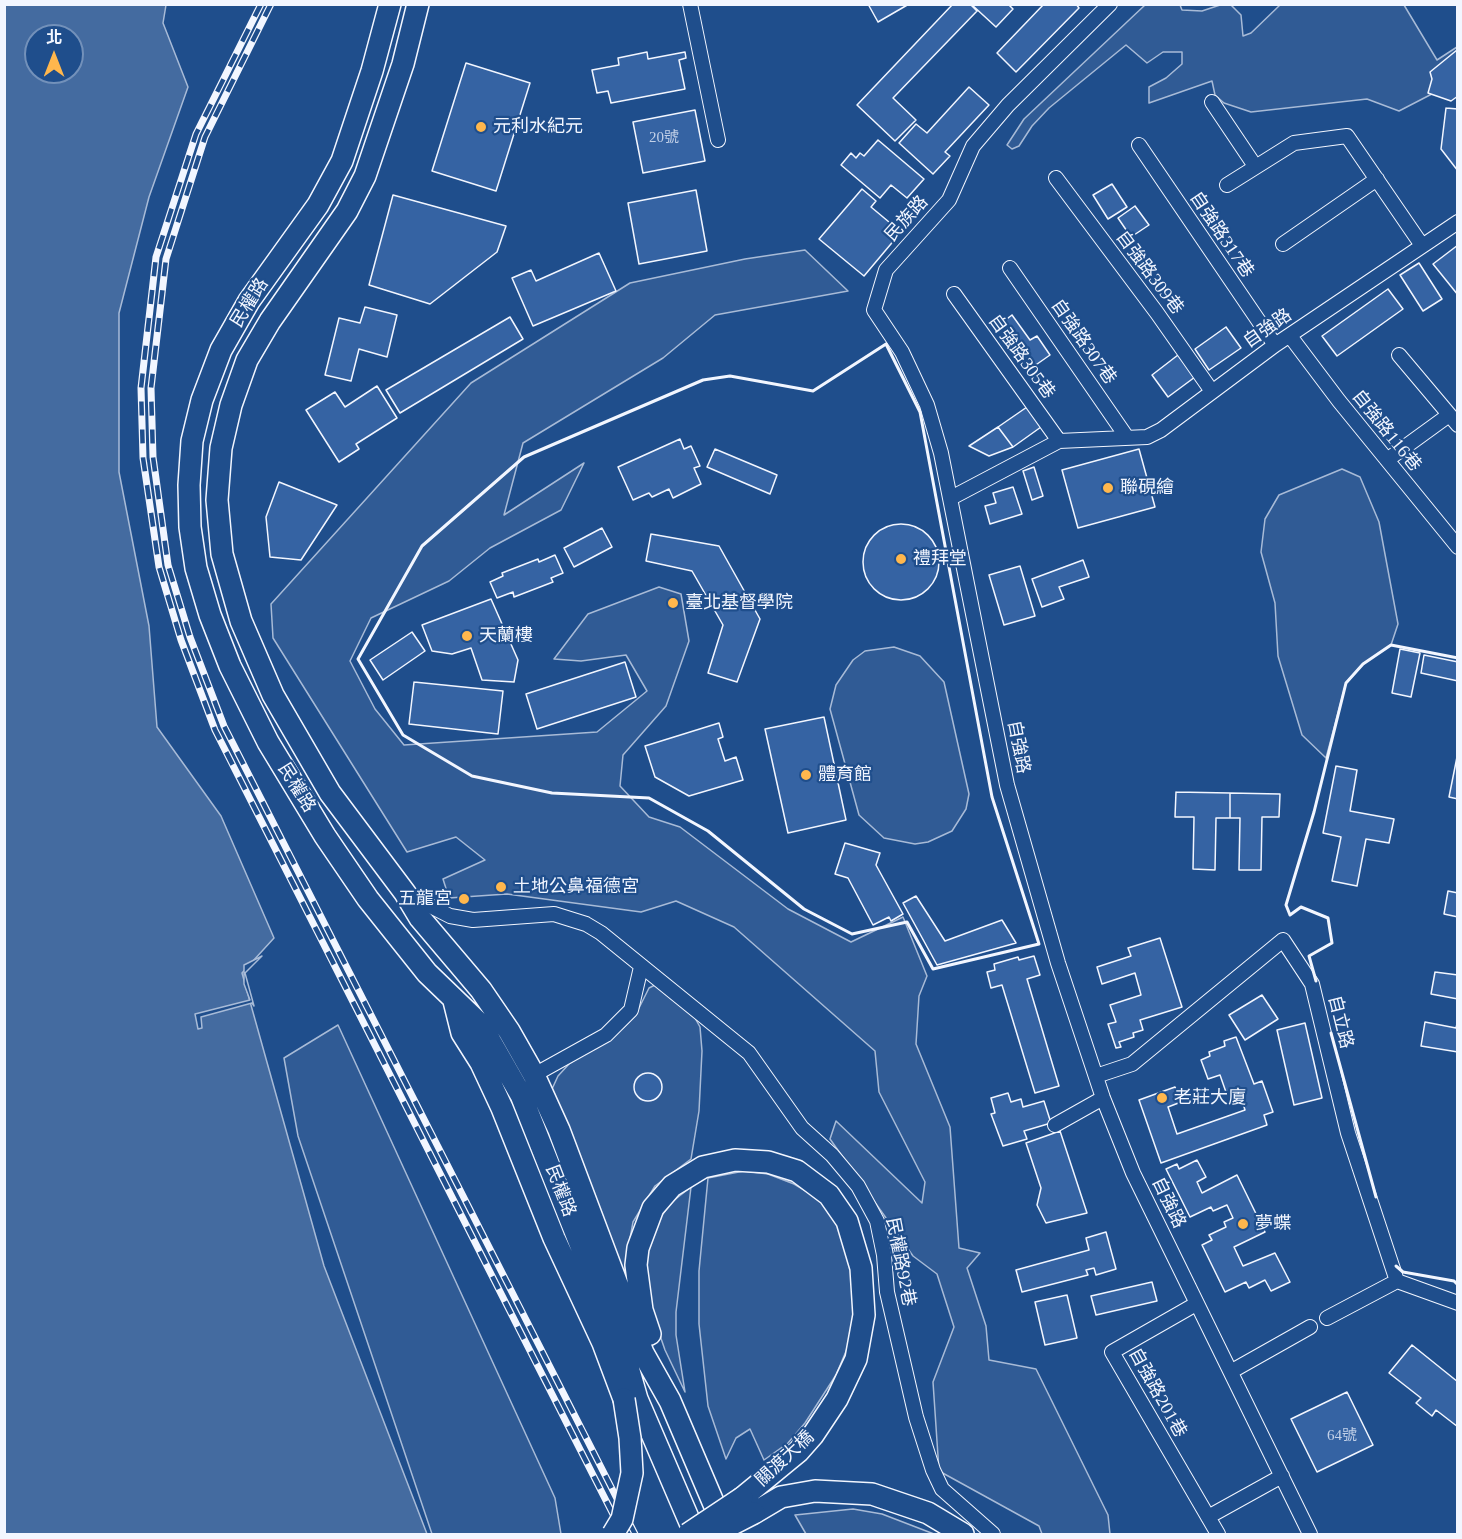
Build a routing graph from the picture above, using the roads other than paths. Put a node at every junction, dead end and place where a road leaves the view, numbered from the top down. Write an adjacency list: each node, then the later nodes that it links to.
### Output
1 (390, 4): 29 (main road, 民權路)
2 (418, 4): 27 (main road, 民權路)
3 (690, 4): 6 (street)
4 (1110, 4): 25 (street, 民族路)
5 (1212, 102): 8 (street)
6 (718, 140)
7 (1138, 145): 18 (street, 自強路317巷)
8 (1256, 166): 10 (street); 11 (street)
9 (1056, 178): 20 (street, 自強路309巷)
10 (1377, 179): 13 (street); 14 (street)
11 (1227, 185)
12 (1458, 222): 14 (street, 自強路)
13 (1282, 244)
14 (1421, 244): 17 (street, 自強路)
15 (1010, 268): 22 (street, 自強路307巷)
16 (954, 294): 23 (street, 自強路305巷)
17 (1290, 336): 18 (street, 自強路); 24 (street, 自強路116巷)
18 (1275, 345): 20 (street, 自強路)
19 (1399, 355): 21 (street)
20 (1211, 390): 22 (street, 自強路)
21 (1453, 420): 24 (street)
22 (1126, 436): 23 (street, 自強路)
23 (1059, 441): 25 (street, 自強路)
24 (1387, 460): 26 (street, 自強路116巷)
25 (951, 498): 32 (street, 自強路)
26 (1458, 547)
27 (405, 893): 28 (street, 民權路); 31 (main road, 民權路)
28 (641, 967): 30 (street, 民權路); 31 (street)
29 (454, 1001): 45 (main road, 民權路); 46 (main road, bridge)
30 (714, 1026): 48 (street, 民權路92巷)
31 (534, 1075): 41 (main road, 民權路)
32 (1096, 1076): 33 (street, 自強路); 35 (street, 自立路)
33 (1103, 1098): 34 (street); 37 (street, 自強路)
34 (1055, 1125)
35 (1396, 1281): 36 (street); 38 (street)
36 (1458, 1303)
37 (1196, 1304): 40 (street, 自強路); 44 (street, 自強路201巷)
38 (1327, 1318)
39 (1310, 1327): 40 (street)
40 (1232, 1371): 42 (street, 自強路)
41 (670, 1401): 43 (main road, 關渡大橋); 45 (main road, 民權路)
42 (1282, 1476): 44 (street); 50 (street, 自強路)
43 (748, 1505): 45 (main road, 關渡大橋, bridge); 47 (main road, 關渡大橋)
44 (1208, 1517): 49 (street, 自強路201巷)
45 (706, 1531)
46 (613, 1534)
47 (963, 1534)
48 (993, 1534)
49 (1218, 1534)
50 (1310, 1534)

